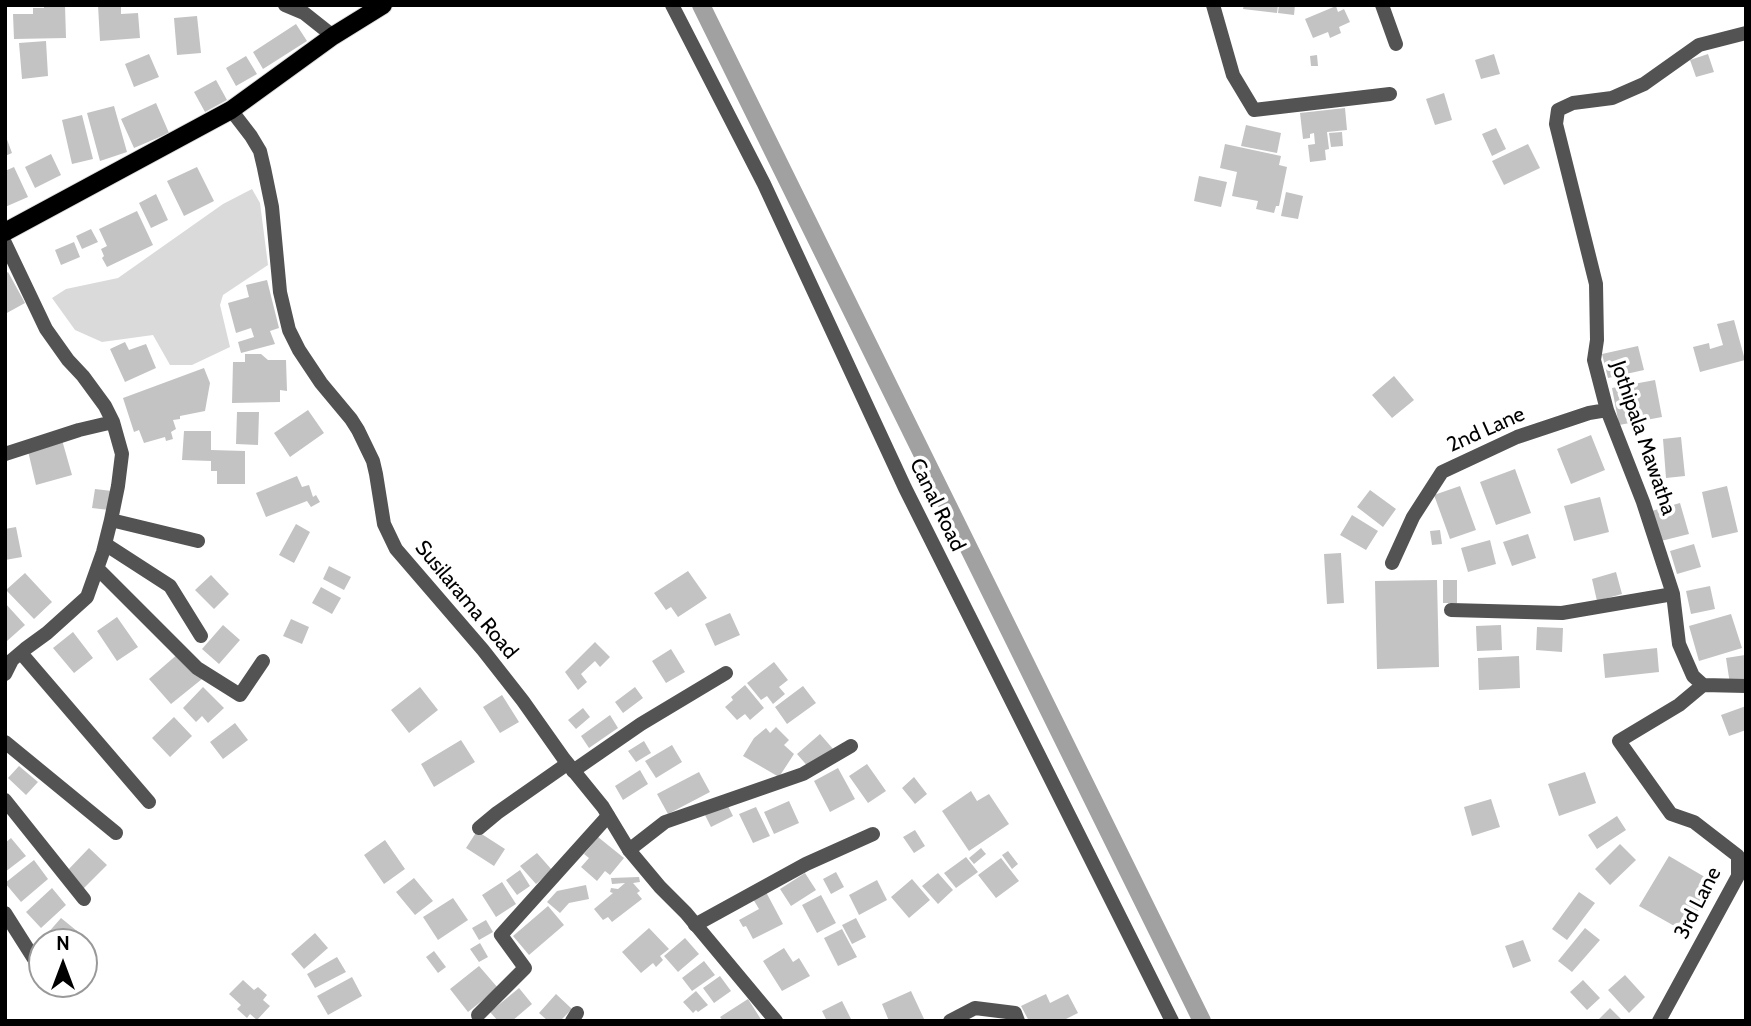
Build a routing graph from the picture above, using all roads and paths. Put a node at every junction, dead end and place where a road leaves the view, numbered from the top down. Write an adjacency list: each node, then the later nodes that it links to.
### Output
1 (285, 5): 7 (street)
2 (383, 5): 7 (main road)
3 (672, 5): 49 (street, Canal Road)
4 (1213, 5): 9 (street)
5 (1382, 5): 8 (street)
6 (1746, 33): 13 (street, Jothipala Mawatha)
7 (333, 36): 10 (main road)
8 (1396, 44)
9 (1390, 94)
10 (231, 110): 11 (main road); 33 (street, Susilarama Road)
11 (5, 232)
12 (5, 243): 14 (street)
13 (1607, 410): 19 (street, 2nd Lane); 21 (street, Jothipala Mawatha)
14 (113, 422): 15 (street); 16 (street)
15 (5, 454)
16 (111, 520): 17 (street); 18 (street)
17 (198, 541)
18 (105, 544): 20 (street); 23 (street)
19 (1392, 563)
20 (98, 569): 24 (street); 26 (street)
21 (1673, 594): 22 (street); 28 (street, Jothipala Mawatha)
22 (1451, 610)
23 (201, 636)
24 (11, 660): 35 (street)
25 (263, 660): 26 (street)
26 (197, 668): 30 (street)
27 (726, 673): 33 (street)
28 (1703, 685): 29 (street); 50 (street, 3rd Lane)
29 (1746, 686)
30 (229, 701)
31 (5, 742): 38 (street)
32 (851, 746): 40 (street)
33 (570, 767): 36 (street, Susilarama Road); 37 (street)
34 (5, 800): 41 (street)
35 (149, 802)
36 (608, 816): 40 (street, Susilarama Road); 45 (street)
37 (479, 828)
38 (116, 833)
39 (873, 834): 43 (street)
40 (629, 850): 43 (street, Susilarama Road)
41 (84, 899)
42 (5, 913): 44 (street)
43 (695, 925): 46 (street, Susilarama Road)
44 (28, 949)
45 (478, 1015)
46 (776, 1021)
47 (950, 1021): 48 (street)
48 (1018, 1021)
49 (1172, 1021)
50 (1659, 1021)

